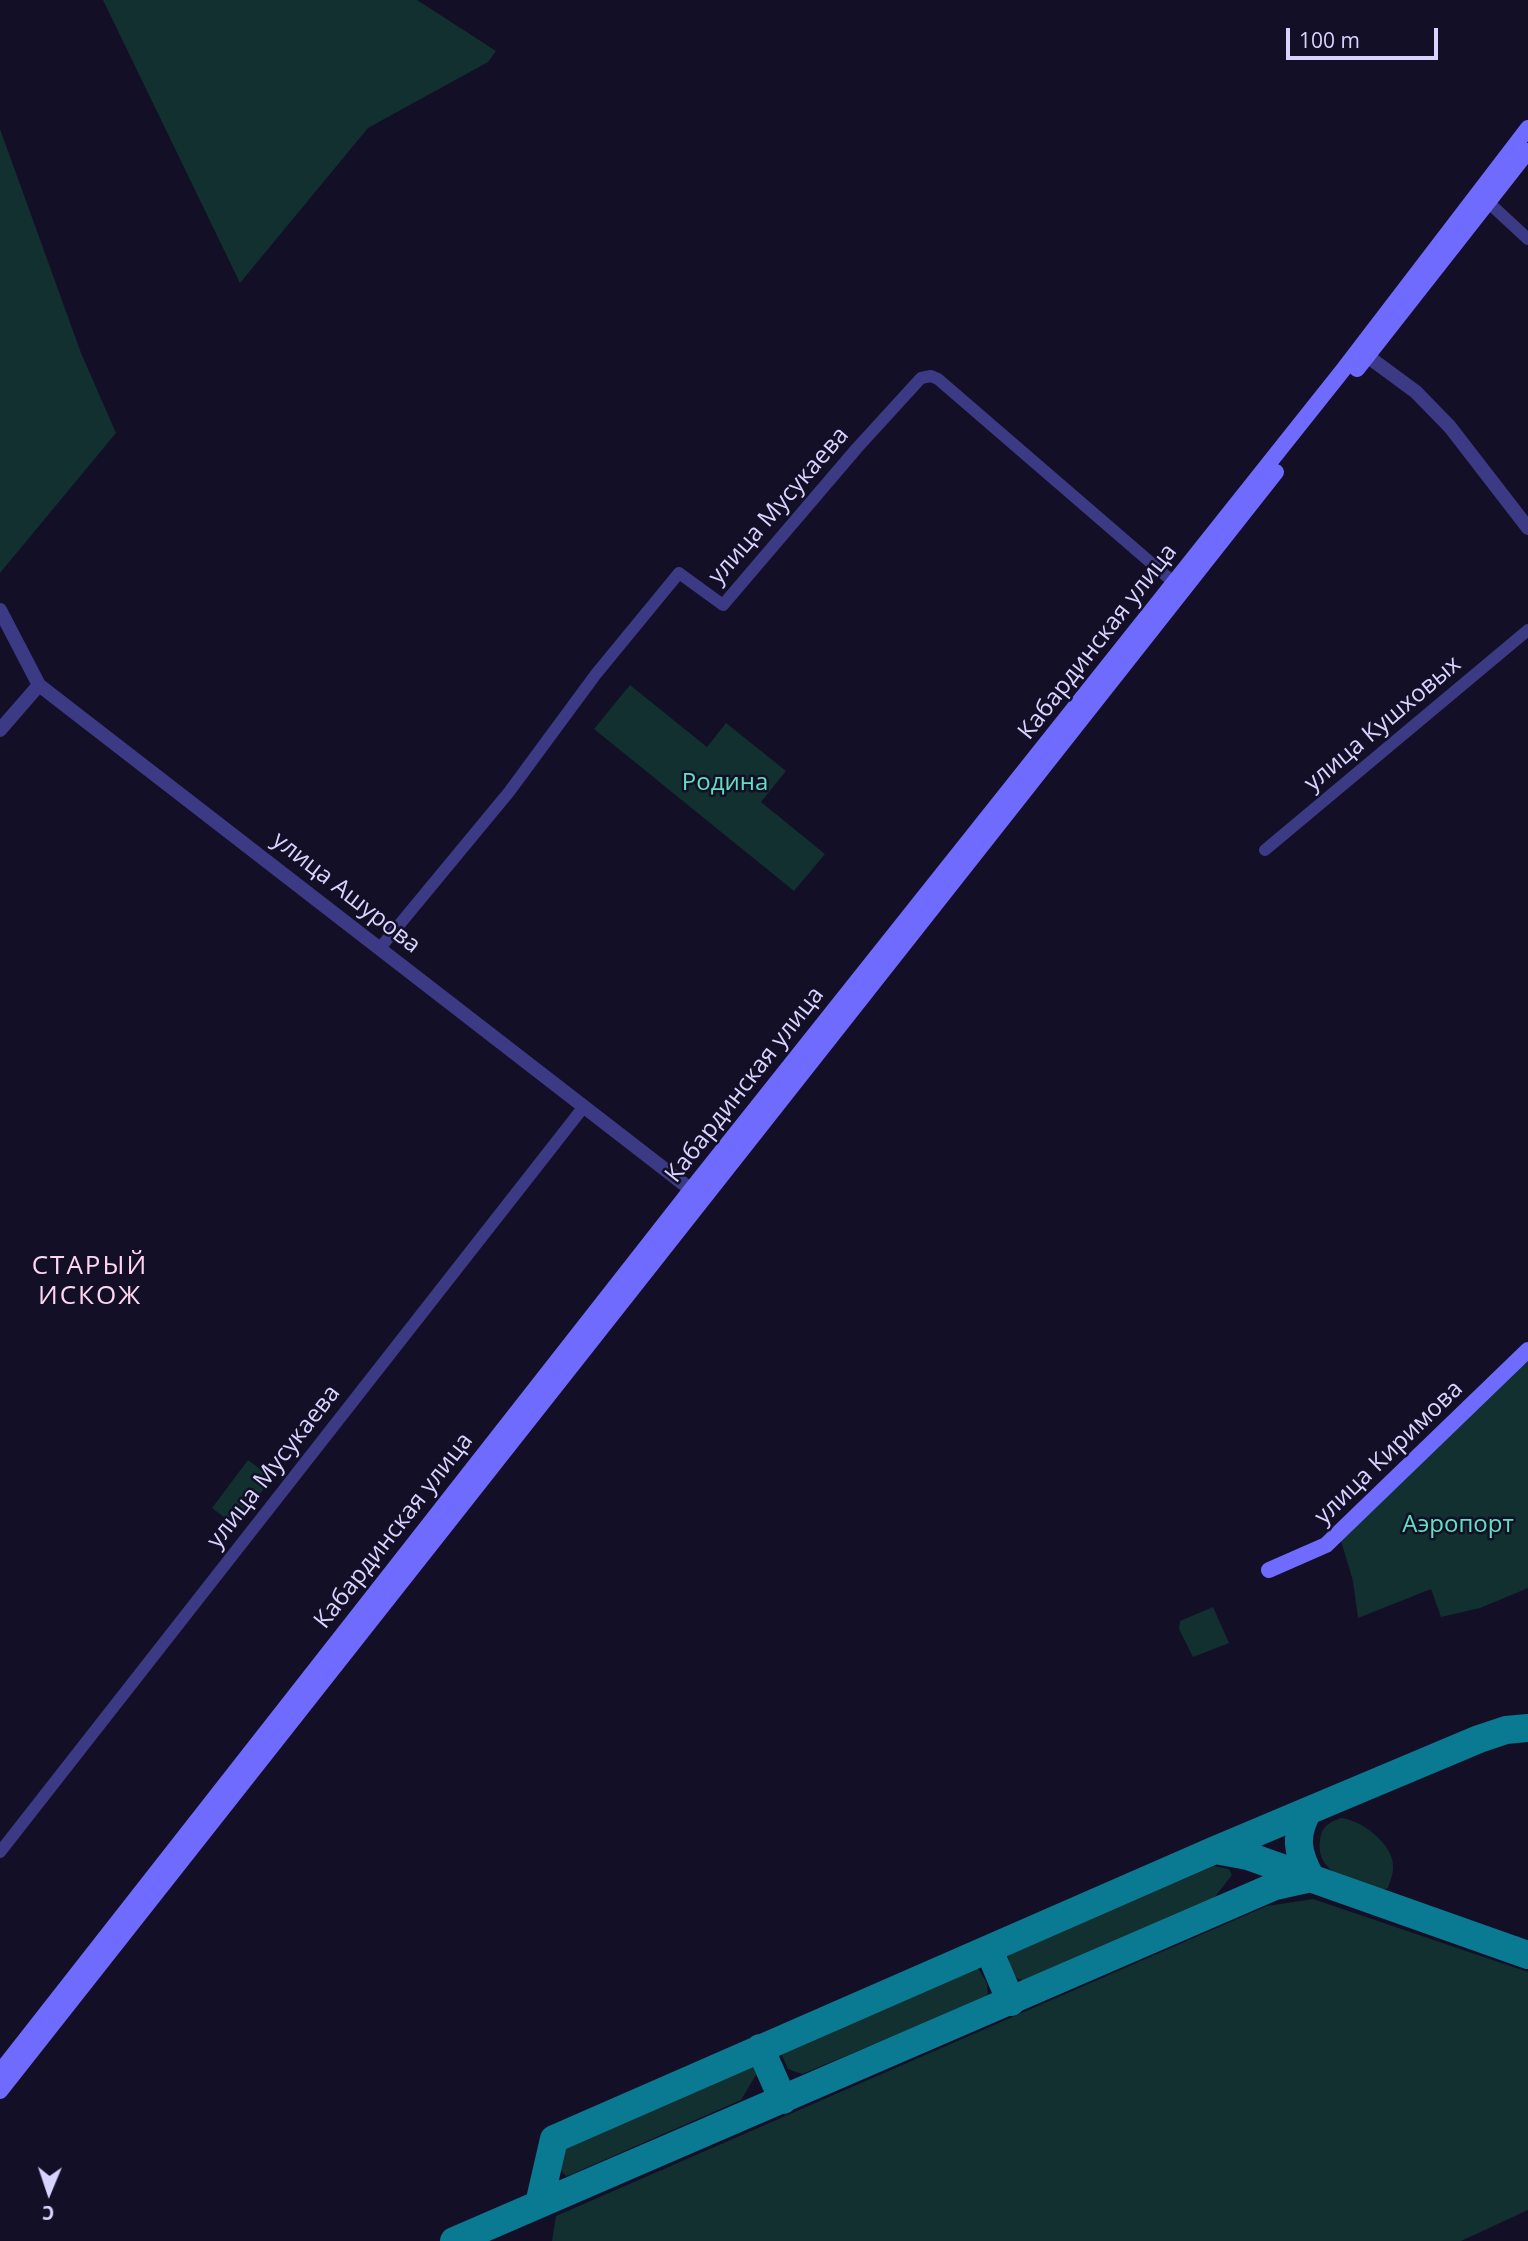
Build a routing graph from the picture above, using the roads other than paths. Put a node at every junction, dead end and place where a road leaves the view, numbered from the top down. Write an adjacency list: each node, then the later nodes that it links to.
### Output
1 (1528, 128): 5 (main road, Кабардинская улица)
2 (1528, 151): 3 (main road, Кабардинская улица)
3 (1489, 203): 4 (street); 5 (main road, Кабардинская улица)
4 (1528, 239)
5 (1363, 353): 6 (street); 7 (main road, Кабардинская улица)
6 (1528, 528)
7 (1179, 586): 13 (street, улица Мусукаева); 15 (main road, Кабардинская улица)
8 (0, 610): 10 (street, улица Ашурова)
9 (1528, 630): 12 (street, улица Кушховых)
10 (38, 685): 11 (street); 13 (street, улица Ашурова)
11 (0, 730)
12 (1265, 850)
13 (380, 948): 14 (street, улица Ашурова)
14 (583, 1108): 15 (street, улица Ашурова); 18 (street, улица Мусукаева)
15 (697, 1194): 19 (main road, Кабардинская улица)
16 (1528, 1350): 17 (main road, улица Киримова)
17 (1269, 1570)
18 (0, 1852)
19 (5, 2069): 20 (main road, Кабардинская улица)
20 (0, 2091)

